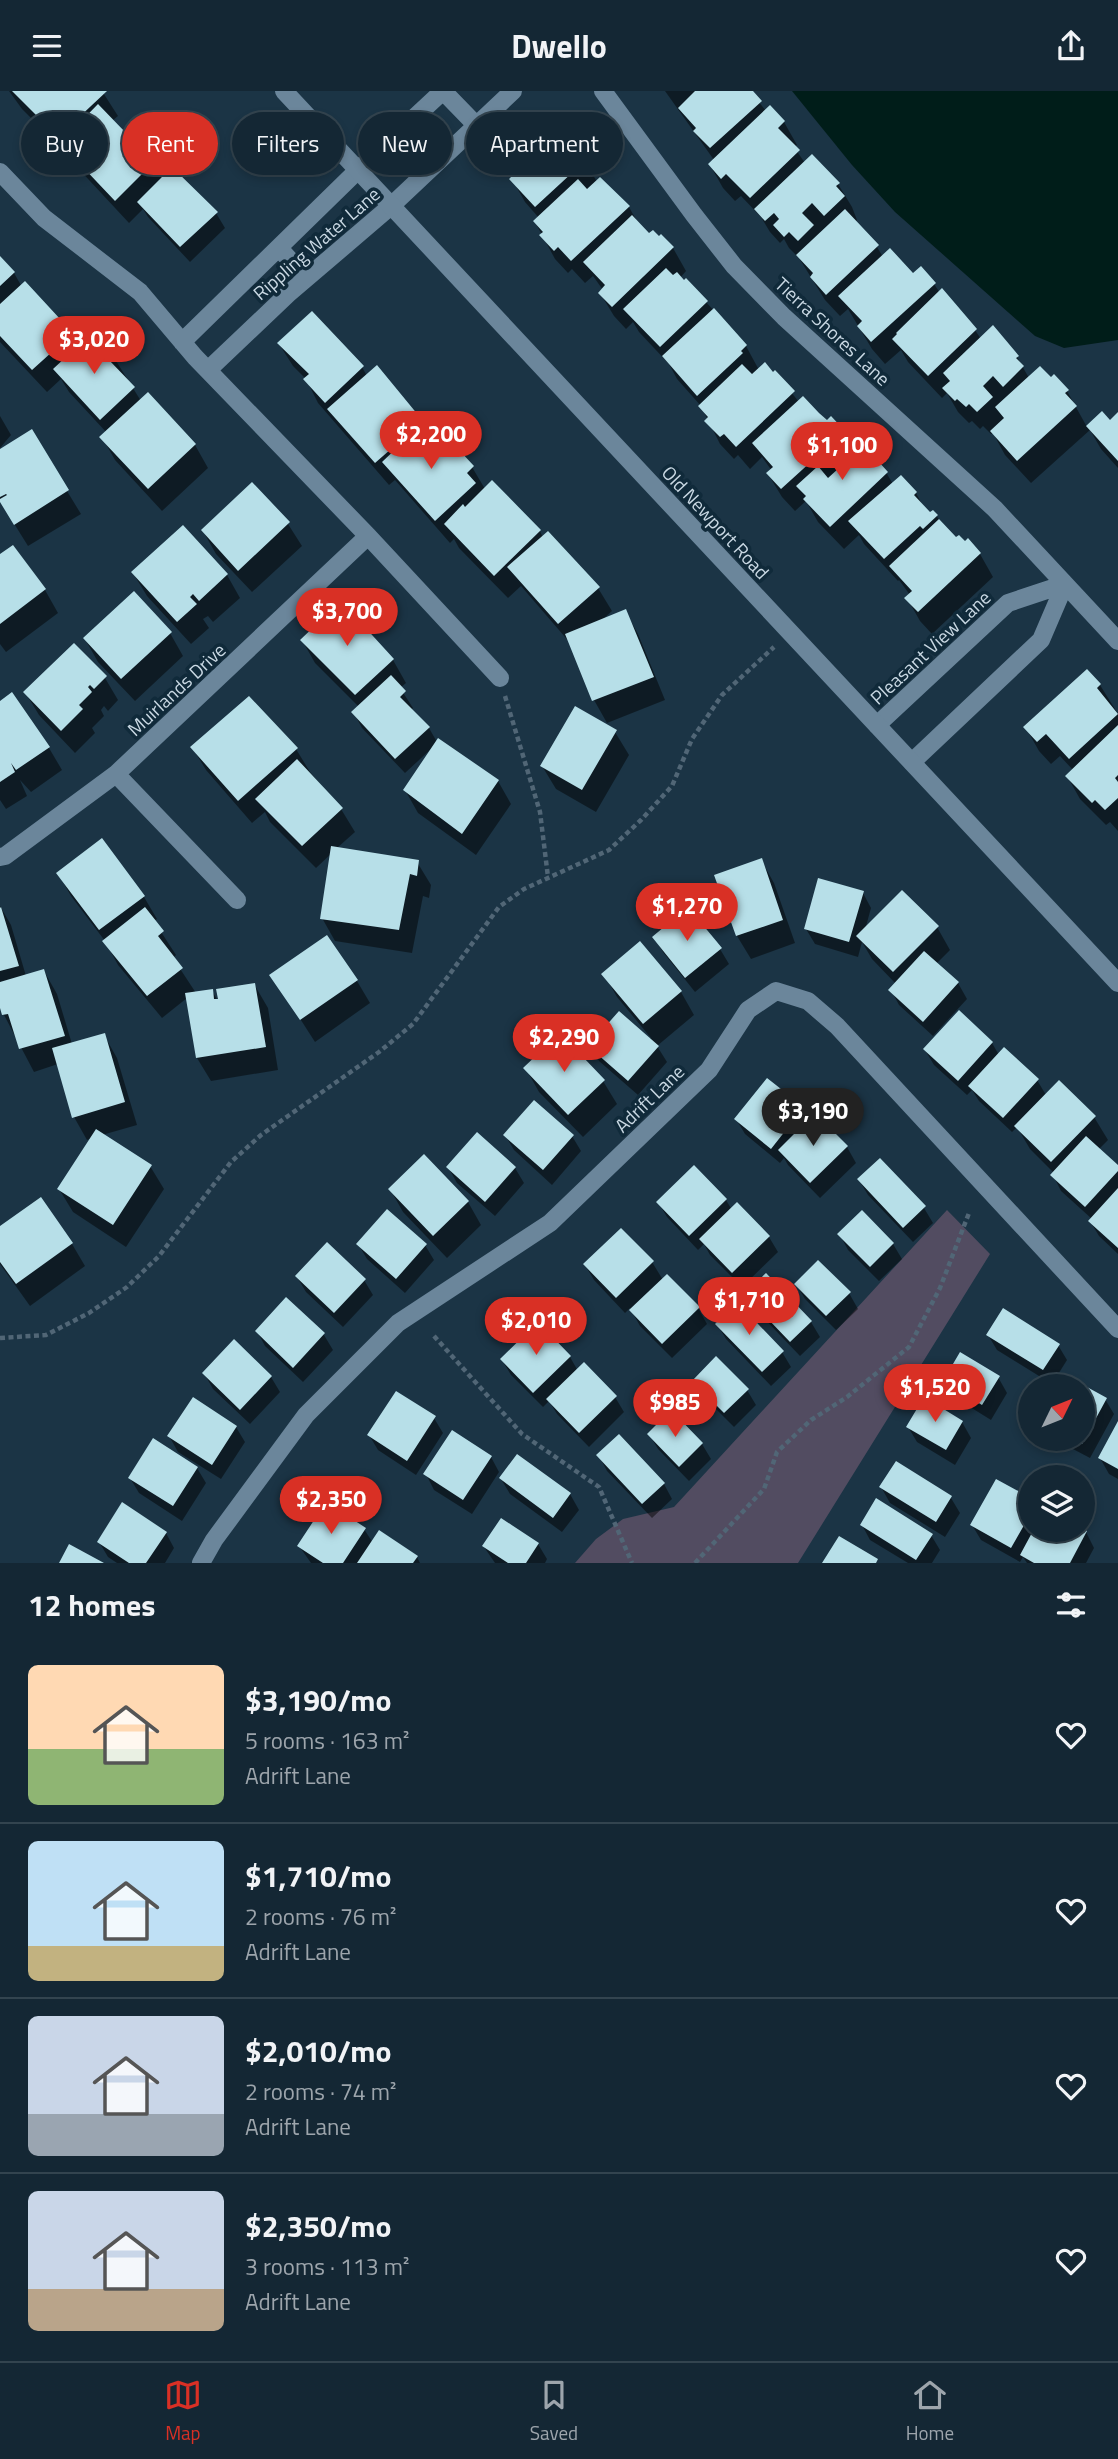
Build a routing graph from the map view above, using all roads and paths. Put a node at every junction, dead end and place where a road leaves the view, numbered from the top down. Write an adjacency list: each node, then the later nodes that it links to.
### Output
1 (284, 91): 9 (street, Old Newport Road)
2 (443, 91): 5 (street, Rippling Water Lane); 7 (street)
3 (513, 91): 6 (street, Rippling Water Lane)
4 (603, 91): 18 (street, Tierra Shores Lane)
5 (420, 112)
6 (491, 112)
7 (466, 114)
8 (466, 135): 12 (street, Rippling Water Lane)
9 (358, 170): 13 (street, Rippling Water Lane)
10 (0, 172): 15 (street)
11 (363, 175): 12 (street, Old Newport Road)
12 (391, 206): 14 (street, Rippling Water Lane); 19 (street, Old Newport Road)
13 (279, 249): 14 (street); 15 (street, Rippling Water Lane)
14 (306, 278): 16 (street, Rippling Water Lane)
15 (182, 342): 16 (street)
16 (208, 370): 17 (street)
17 (368, 536): 21 (street); 24 (street, Muirlands Drive)
18 (1065, 584): 20 (street, Tierra Shores Lane); 22 (street, Pleasant View Lane); 23 (street)
19 (791, 632): 22 (street, Old Newport Road); 26 (path)
20 (1118, 641)
21 (500, 678): 26 (path)
22 (877, 725): 23 (street, Old Newport Road)
23 (912, 762): 28 (street, Old Newport Road)
24 (116, 774): 25 (street, Muirlands Drive); 27 (street)
25 (0, 857)
26 (548, 877): 32 (path)
27 (237, 900)
28 (1118, 983)
29 (969, 1213): 35 (path)
30 (1118, 1329): 33 (street, Adrift Lane)
31 (434, 1336): 34 (path)
32 (0, 1338)
33 (201, 1563)
34 (632, 1563)
35 (695, 1563)

